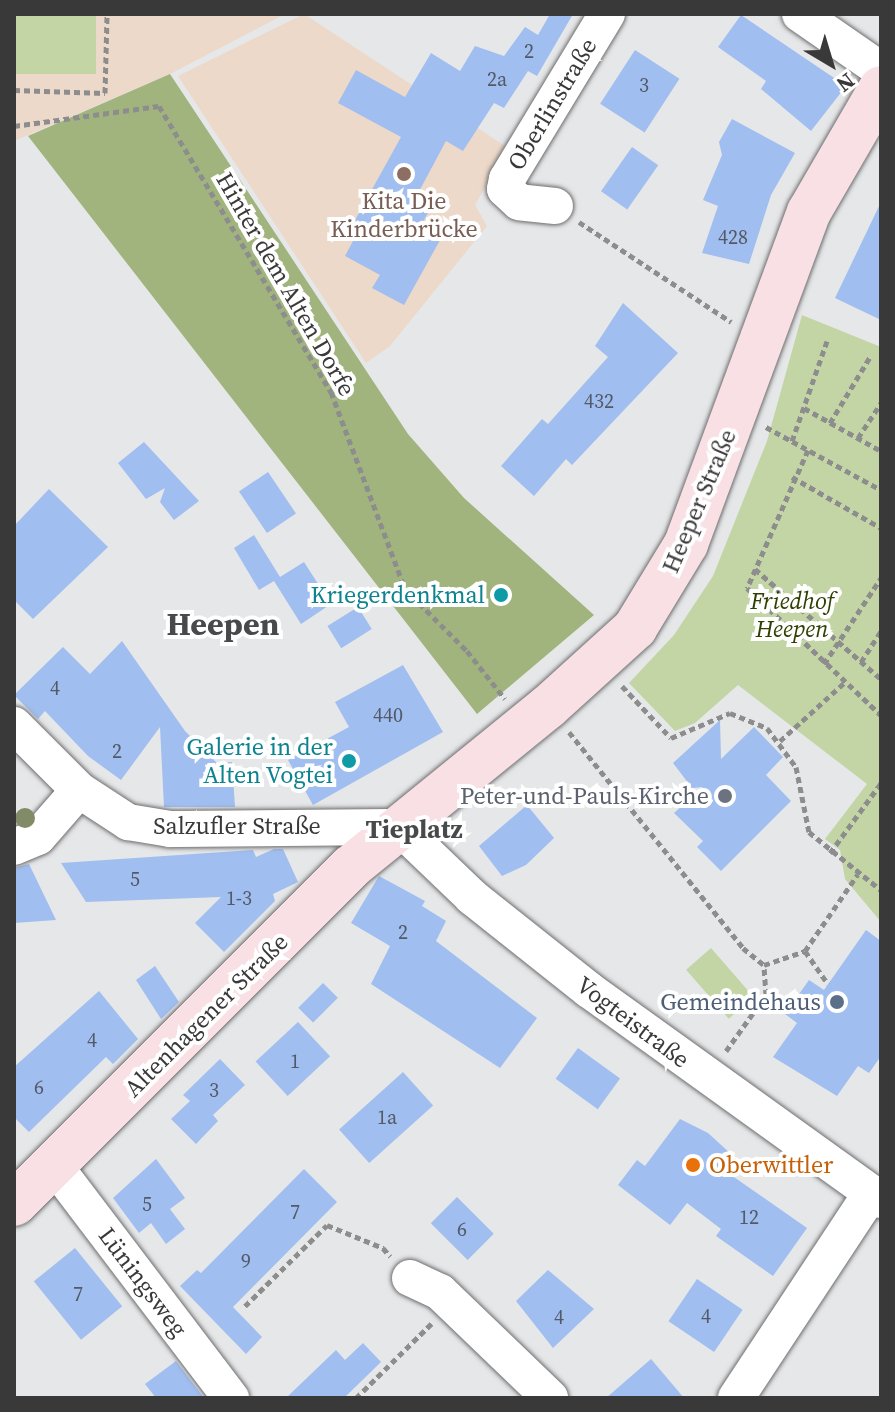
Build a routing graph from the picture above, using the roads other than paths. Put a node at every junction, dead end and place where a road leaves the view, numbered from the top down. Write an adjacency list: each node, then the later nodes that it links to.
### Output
1 (607, 14): 5 (street, Oberlinstraße)
2 (800, 14): 3 (street)
3 (881, 70)
4 (881, 88): 8 (main road, Heeper Straße)
5 (555, 206)
6 (14, 725): 7 (street, Salzufler Straße)
7 (79, 790): 8 (street, Salzufler Straße); 9 (street)
8 (399, 827): 10 (main road, Altenhagener Straße); 11 (street, Vogteistraße)
9 (14, 847)
10 (54, 1165): 12 (main road, Altenhagener Straße); 14 (street, Lüningsweg)
11 (876, 1196): 16 (street)
12 (14, 1204)
13 (410, 1278): 15 (street)
14 (231, 1398)
15 (550, 1398)
16 (736, 1398)

